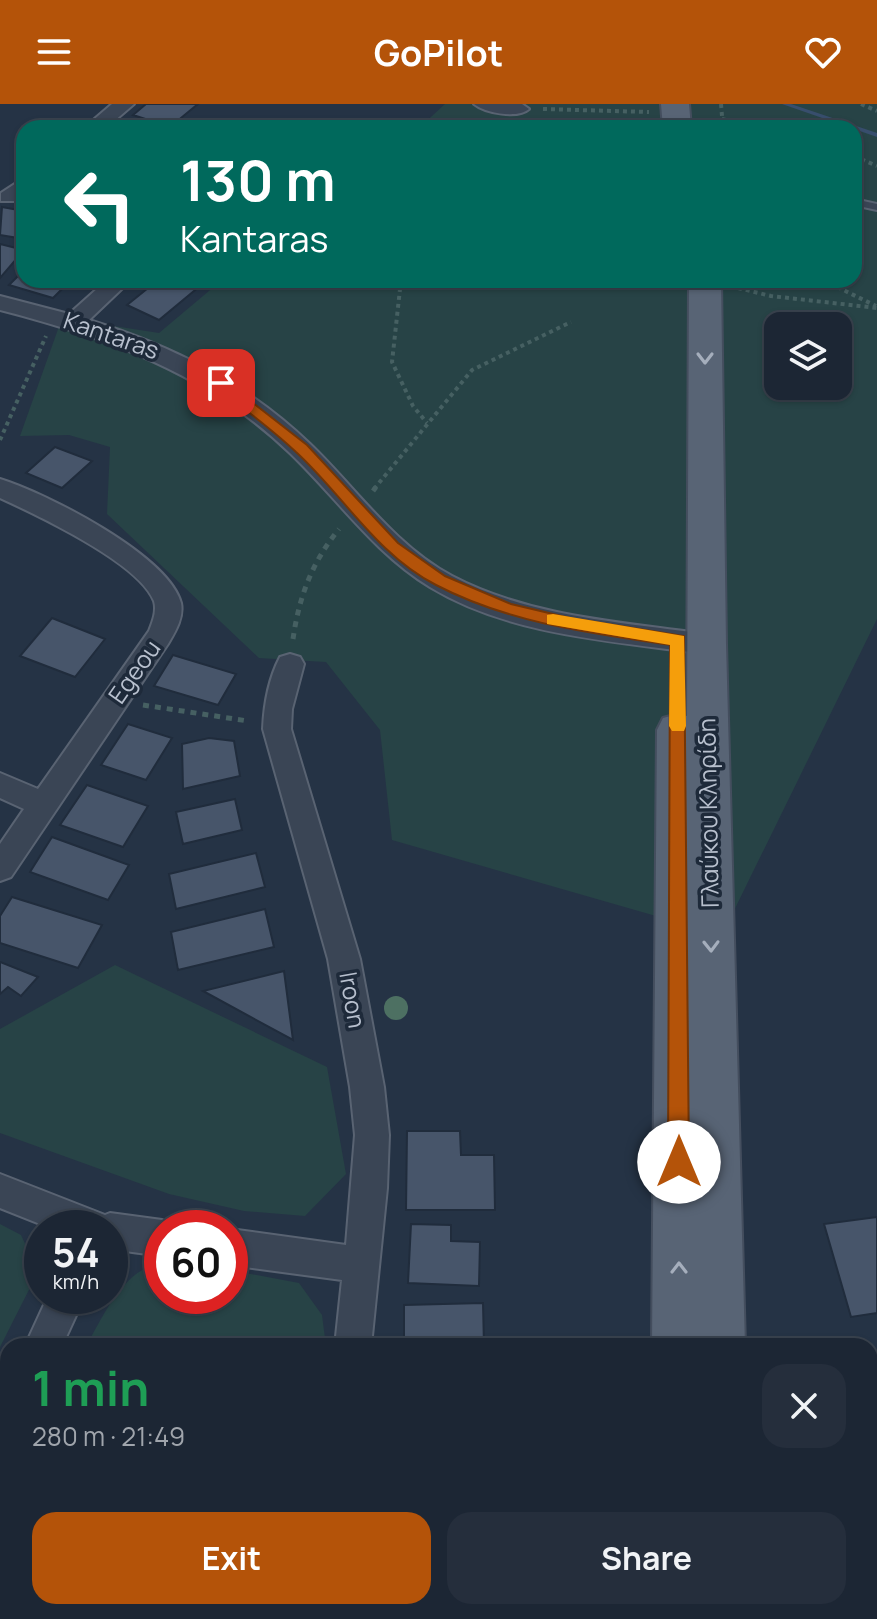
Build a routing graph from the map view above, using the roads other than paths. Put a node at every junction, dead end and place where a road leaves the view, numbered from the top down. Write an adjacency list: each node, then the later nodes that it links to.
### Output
1 (124, 104): 4 (street)
2 (484, 104): 3 (street)
3 (519, 109)
4 (104, 120)
5 (109, 288): 9 (street)
6 (677, 288): 11 (main road, Γλαύκου Κληρίδη)
7 (722, 288): 11 (main road, Γλαύκου Κληρίδη, one-way to 11)
8 (0, 303): 9 (street, Kantaras)
9 (64, 319): 11 (street, Kantaras)
10 (0, 488): 14 (street, Egeou)
11 (692, 642): 23 (main road, Γλαύκου Κληρίδη, one-way to 11); 24 (main road, Γλαύκου Κληρίδη, one-way to 24)
12 (290, 664): 19 (street, Iroon)
13 (0, 785): 14 (street)
14 (43, 805): 15 (street, Egeou)
15 (0, 868)
16 (0, 1191): 17 (street)
17 (48, 1210)
18 (248, 1249): 19 (street)
19 (362, 1265): 22 (street, Iroon)
20 (58, 1314): 21 (street)
21 (47, 1338)
22 (354, 1338)
23 (679, 1338)
24 (718, 1338)

